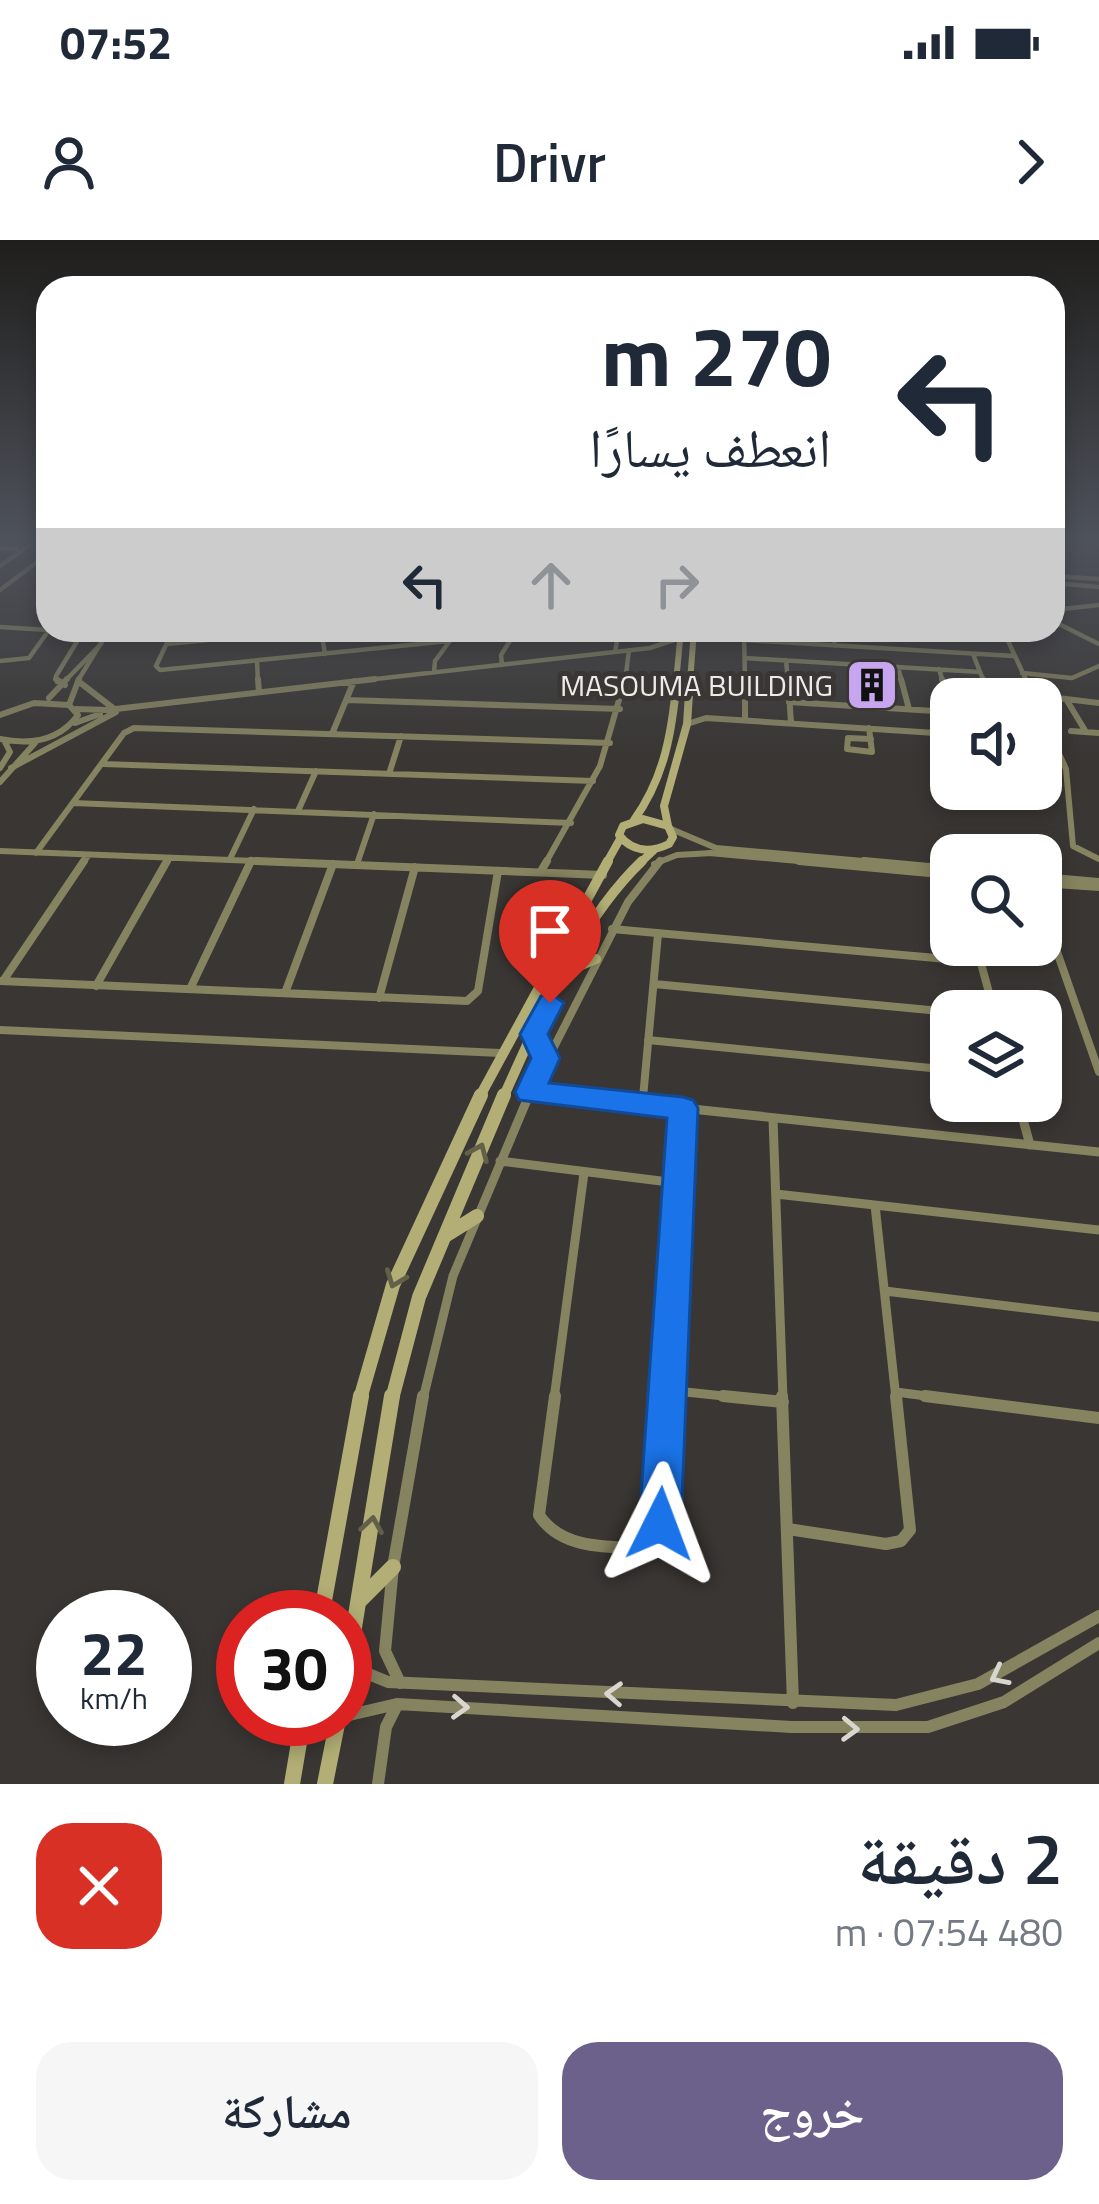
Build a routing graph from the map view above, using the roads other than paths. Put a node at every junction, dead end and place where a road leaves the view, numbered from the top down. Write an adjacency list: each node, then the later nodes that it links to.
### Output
1 (0, 627): 3 (street)
2 (1065, 627): 21 (street)
3 (36, 629)
4 (40, 642): 32 (street)
5 (76, 642): 34 (street)
6 (179, 642): 20 (street)
7 (323, 642): 26 (street)
8 (432, 642): 26 (street)
9 (449, 642): 41 (street)
10 (510, 642): 37 (street)
11 (617, 642): 25 (street)
12 (663, 642): 23 (street)
13 (679, 642): 29 (street)
14 (693, 642): 61 (street)
15 (745, 642): 30 (street)
16 (775, 642): 22 (street)
17 (835, 642): 22 (street)
18 (1008, 642): 28 (street)
19 (101, 644): 35 (street); 47 (street)
20 (166, 644): 33 (street)
21 (1099, 644)
22 (836, 646): 27 (street)
23 (650, 648): 24 (street); 29 (street)
24 (629, 650): 25 (street); 62 (street)
25 (615, 652): 37 (street)
26 (325, 654): 33 (street)
27 (973, 654): 28 (street); 42 (street)
28 (1014, 656): 43 (street)
29 (678, 657): 95 (street)
30 (745, 658): 31 (street); 68 (street)
31 (786, 660): 36 (street); 55 (street)
32 (0, 661)
33 (257, 661): 50 (street)
34 (63, 662): 35 (street); 49 (street)
35 (84, 662): 49 (street)
36 (857, 664): 38 (street); 59 (street)
37 (502, 665): 41 (street)
38 (898, 667): 40 (street); 63 (street)
39 (1099, 667): 43 (street)
40 (939, 669): 42 (street); 44 (street)
41 (434, 672): 48 (street)
42 (980, 672): 45 (street)
43 (1022, 673): 46 (street)
44 (942, 678)
45 (982, 678)
46 (1024, 678)
47 (78, 681): 60 (street); 65 (street)
48 (354, 681): 50 (street); 53 (street)
49 (65, 685): 54 (street)
50 (254, 693): 65 (street)
51 (1062, 698): 52 (street)
52 (1066, 698): 56 (street); 75 (street)
53 (347, 700): 62 (street); 77 (street)
54 (40, 702): 58 (street); 60 (street)
55 (789, 702): 59 (street); 70 (street)
56 (1099, 703)
57 (0, 704): 58 (street)
58 (22, 706): 66 (street)
59 (865, 706): 63 (street)
60 (73, 707): 65 (street); 69 (street)
61 (688, 708): 67 (street); 71 (street)
62 (620, 709): 82 (street)
63 (910, 709): 64 (street)
64 (930, 709)
65 (115, 711): 69 (street); 86 (street)
66 (0, 716)
67 (706, 718): 68 (street); 71 (street)
68 (745, 720): 70 (street)
69 (75, 723): 81 (street)
70 (790, 723): 72 (street)
71 (687, 724): 99 (street)
72 (869, 728): 74 (street); 79 (street)
73 (1072, 731): 75 (street)
74 (930, 732)
75 (1086, 732): 76 (street)
76 (1099, 733)
77 (332, 734): 78 (street); 84 (street)
78 (401, 736): 82 (street); 88 (street)
79 (871, 739)
80 (2, 740): 81 (street); 85 (street)
81 (38, 740): 86 (street)
82 (610, 743): 89 (street)
83 (1062, 761): 108 (street)
84 (102, 764): 87 (street); 91 (street)
85 (0, 767)
86 (11, 768): 90 (street)
87 (316, 771): 88 (street); 93 (street)
88 (388, 774): 89 (street)
89 (593, 781): 96 (street)
90 (0, 782)
91 (72, 803): 92 (street); 103 (street)
92 (254, 809): 93 (street); 98 (street)
93 (298, 811): 94 (street)
94 (374, 814): 96 (street); 112 (street)
95 (634, 820): 99 (street); 100 (street)
96 (572, 823): 117 (street)
97 (232, 825): 98 (street)
98 (246, 826): 107 (street)
99 (669, 828): 101 (street); 114 (street)
100 (620, 839): 101 (street); 118 (street)
101 (657, 849): 104 (street); 121 (street)
102 (4, 852): 103 (street); 110 (street)
103 (36, 853): 105 (street)
104 (712, 853): 115 (street); 122 (street)
105 (88, 855): 106 (street); 129 (street)
106 (169, 858): 107 (street); 131 (street)
107 (230, 859): 109 (street)
108 (1099, 859)
109 (252, 860): 111 (street); 132 (street)
110 (0, 862)
111 (332, 864): 112 (street); 133 (street)
112 (357, 865): 113 (street)
113 (415, 868): 116 (street); 134 (street)
114 (930, 870)
115 (930, 870)
116 (498, 871): 117 (street); 134 (street)
117 (540, 872): 118 (street)
118 (604, 875): 139 (street)
119 (1062, 882): 120 (street)
120 (1099, 885)
121 (618, 886): 122 (street); 128 (street)
122 (628, 902): 123 (street)
123 (613, 929): 124 (street); 126 (street)
124 (658, 934): 125 (street); 130 (street)
125 (930, 958)
126 (596, 959): 128 (street); 140 (street)
127 (1059, 966): 142 (street)
128 (567, 971): 137 (street)
129 (1, 981): 131 (street)
130 (653, 984): 135 (street); 138 (street)
131 (96, 986): 132 (street)
132 (189, 990): 133 (street)
133 (285, 993): 134 (street)
134 (379, 998)
135 (930, 1010)
136 (0, 1030): 139 (street)
137 (534, 1034): 140 (street); 157 (street, one-way to 137)
138 (648, 1040): 141 (street); 144 (street)
139 (500, 1053): 166 (street, one-way to 166)
140 (545, 1058): 143 (street)
141 (930, 1068)
142 (1099, 1072)
143 (530, 1092): 144 (street); 150 (street)
144 (642, 1104): 145 (street)
145 (683, 1108): 146 (street); 152 (street)
146 (773, 1118): 148 (street); 153 (street)
147 (1024, 1122): 148 (street)
148 (1030, 1145): 149 (street)
149 (1099, 1152)
150 (500, 1161): 151 (street); 155 (street)
151 (584, 1173): 152 (street); 160 (street)
152 (677, 1183): 160 (street)
153 (776, 1194): 154 (street); 162 (street)
154 (875, 1205): 156 (street); 158 (street)
155 (477, 1216): 157 (street); 165 (street)
156 (1099, 1230)
157 (442, 1238): 167 (street, one-way to 157)
158 (885, 1291): 159 (street); 161 (street)
159 (1099, 1317)
160 (667, 1390): 162 (street)
161 (896, 1392): 163 (street); 164 (street)
162 (783, 1402): 164 (street)
163 (1099, 1418)
164 (788, 1529): 173 (street)
165 (393, 1567): 168 (street); 172 (street)
166 (326, 1590)
167 (361, 1590)
168 (370, 1590)
169 (1099, 1616): 173 (street, one-way to 173)
170 (1099, 1643): 174 (street, one-way to 170)
171 (372, 1675): 172 (street)
172 (400, 1683): 173 (street, one-way to 172)
173 (793, 1703)
174 (397, 1704): 175 (street); 180 (street)
175 (372, 1710)
176 (298, 1746): 178 (street)
177 (335, 1746): 179 (street)
178 (292, 1784)
179 (325, 1784)
180 (378, 1784)

